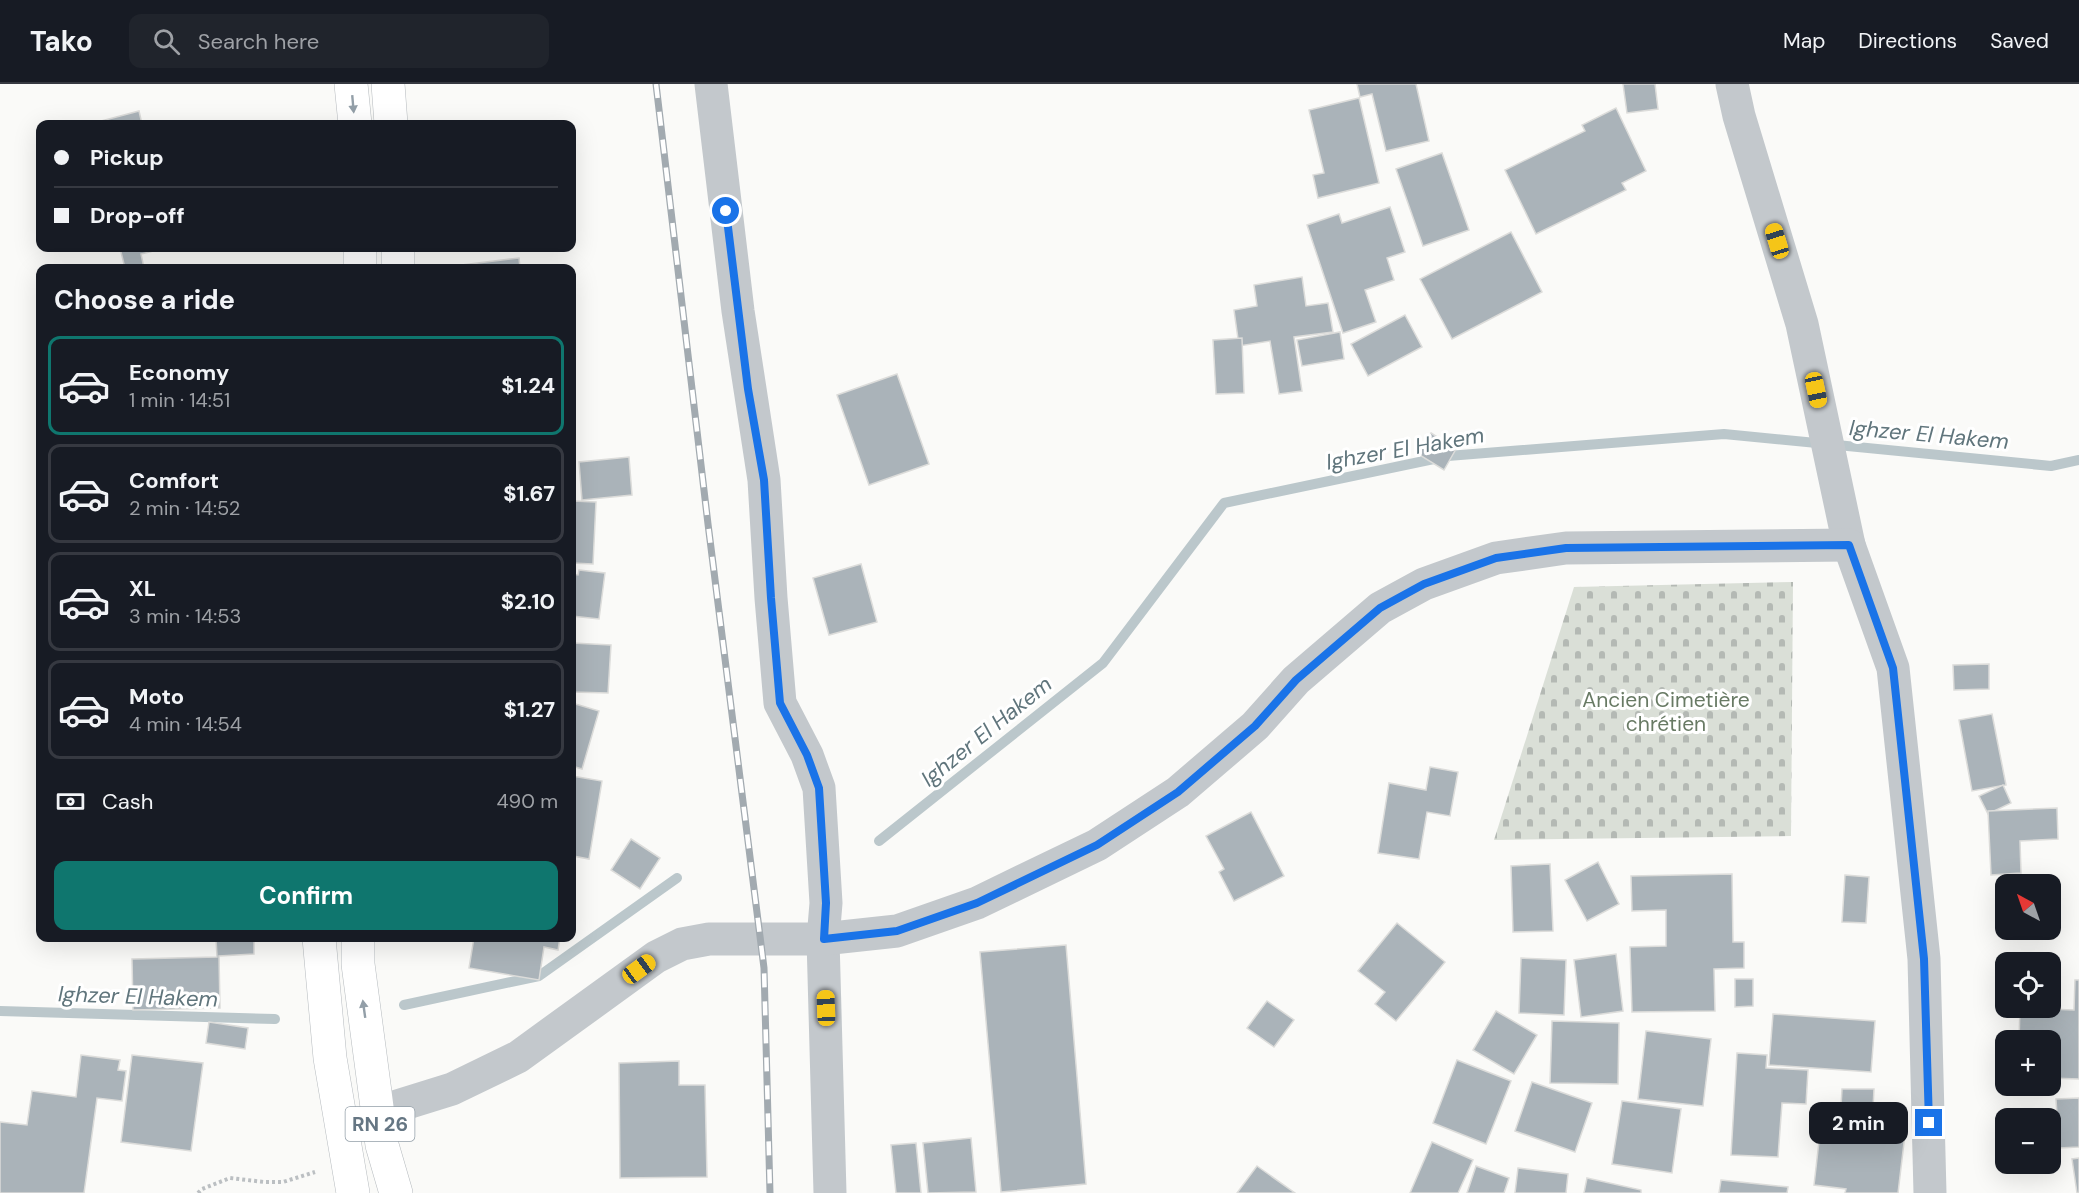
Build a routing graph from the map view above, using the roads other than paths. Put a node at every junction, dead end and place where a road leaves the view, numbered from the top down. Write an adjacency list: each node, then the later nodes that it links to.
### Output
1 (351, 84): 5 (main road, one-way to 5)
2 (387, 84): 6 (main road)
3 (711, 84): 8 (street)
4 (1732, 84): 7 (street)
5 (355, 120)
6 (391, 120)
7 (1849, 545): 8 (street); 19 (street)
8 (824, 939): 11 (street); 18 (street)
9 (319, 942): 12 (main road, RN 26)
10 (358, 951): 11 (main road, RN 26, one-way to 10)
11 (378, 1112): 13 (main road, RN 26)
12 (343, 1139): 14 (main road); 15 (main road, RN 26)
13 (382, 1145): 16 (main road); 17 (main road, RN 26)
14 (341, 1193)
15 (353, 1193)
16 (373, 1193)
17 (396, 1193)
18 (830, 1193)
19 (1930, 1193)

